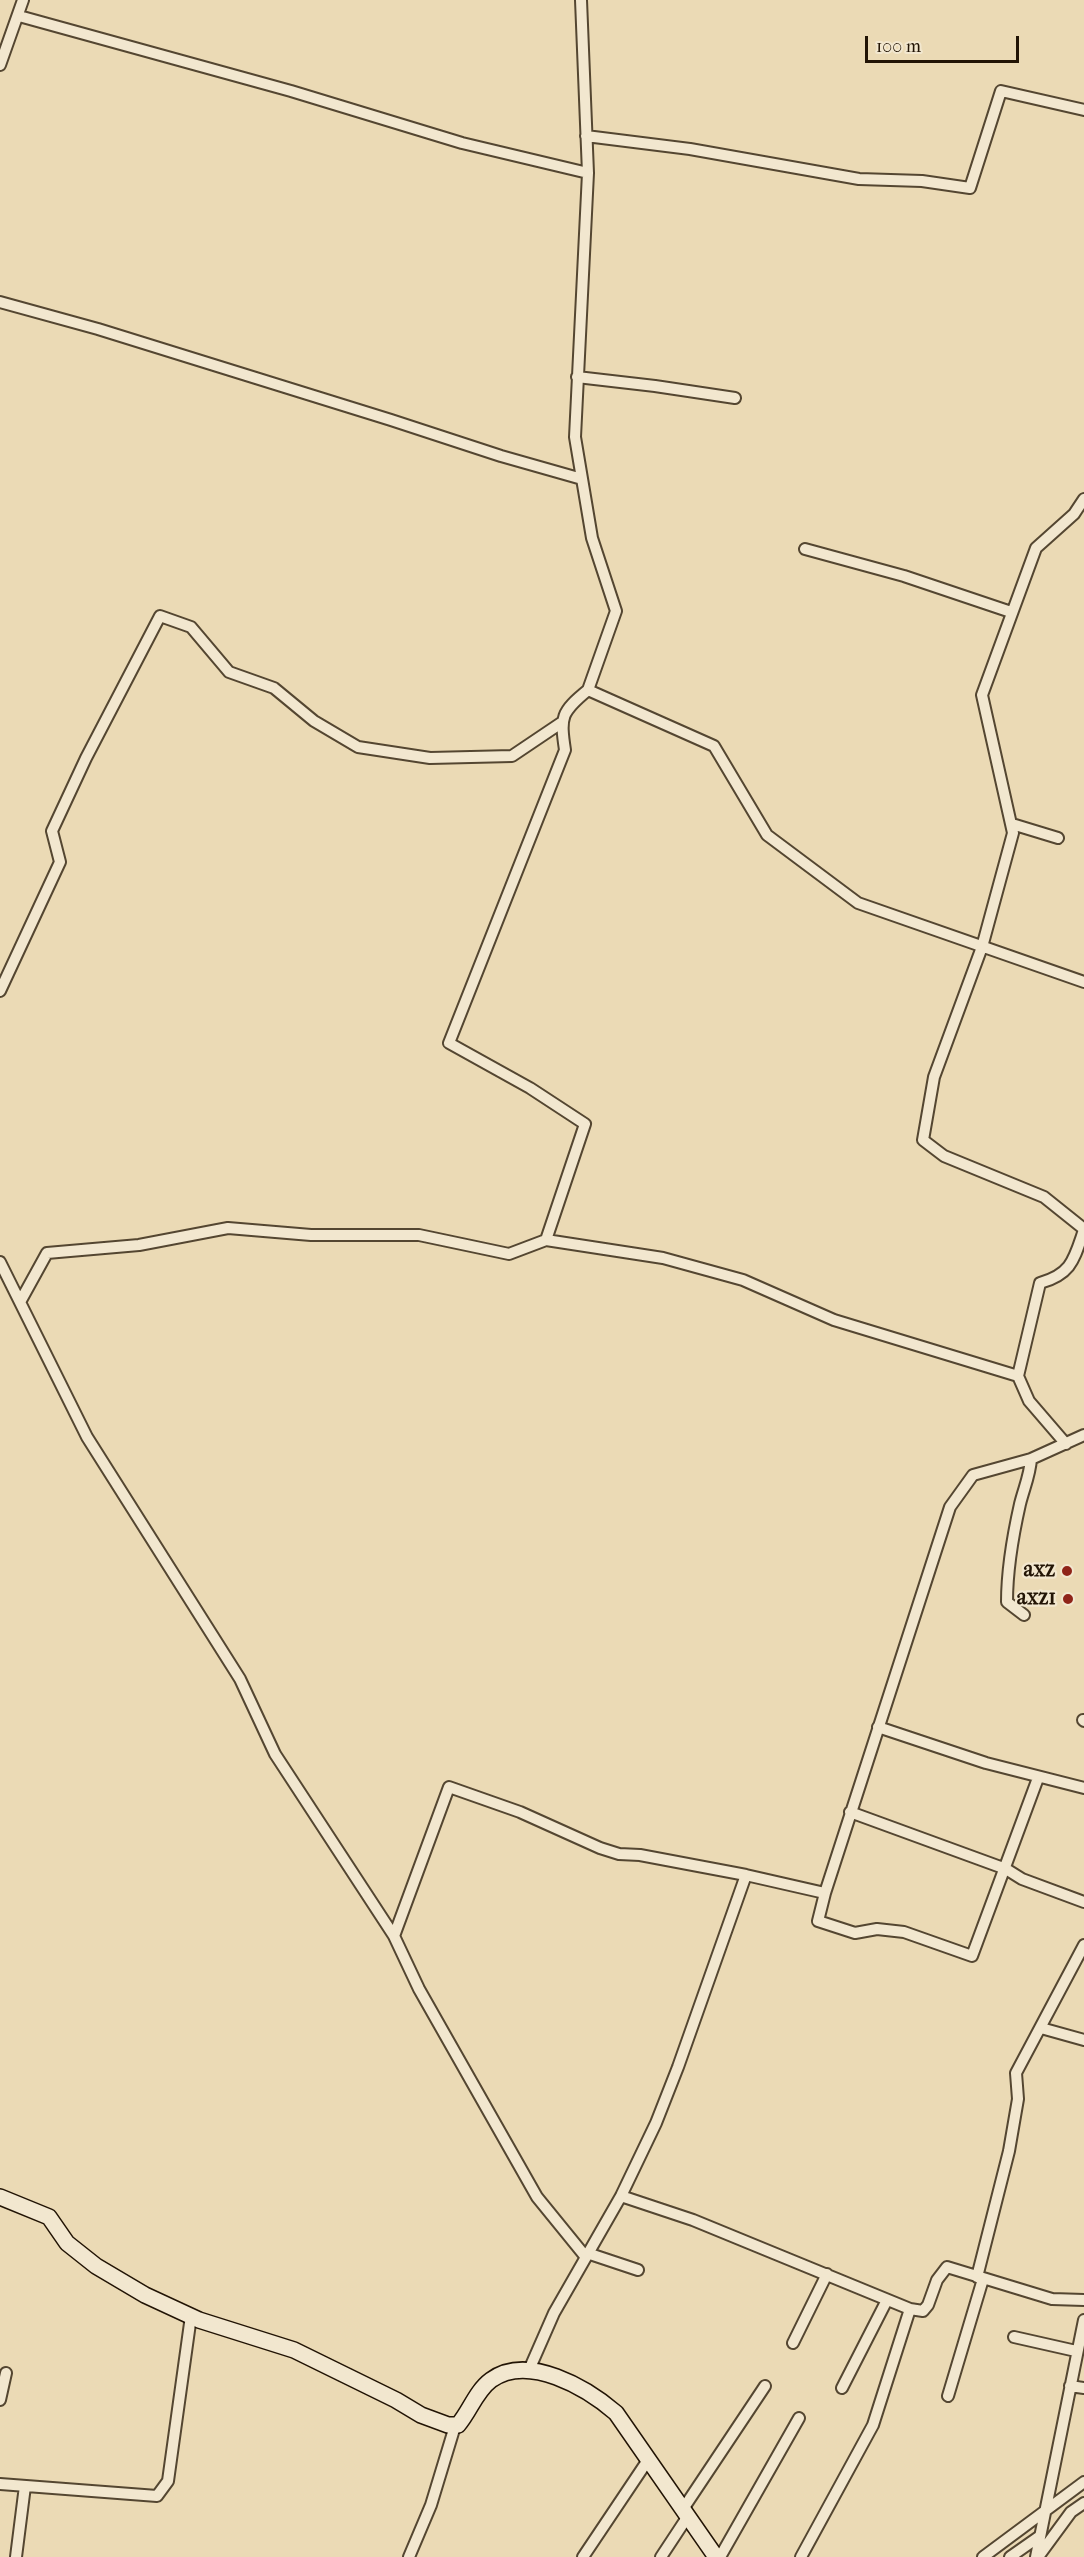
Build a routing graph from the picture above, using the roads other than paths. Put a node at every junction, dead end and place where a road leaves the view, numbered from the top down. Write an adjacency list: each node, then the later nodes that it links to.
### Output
1 (23, 0): 3 (street)
2 (581, 0): 6 (street)
3 (19, 16): 4 (street); 7 (street)
4 (0, 65)
5 (1084, 110): 6 (street)
6 (586, 136): 7 (street)
7 (588, 173): 9 (street)
8 (0, 302): 11 (street)
9 (577, 377): 10 (street); 11 (street)
10 (735, 398)
11 (582, 479): 15 (street)
12 (1084, 499): 14 (street)
13 (805, 549): 14 (street)
14 (1011, 612): 17 (street)
15 (588, 690): 16 (street); 19 (street)
16 (561, 723): 21 (street); 23 (street)
17 (1011, 824): 18 (street); 19 (street)
18 (1058, 838)
19 (982, 947): 20 (street); 22 (street)
20 (1084, 982)
21 (0, 991)
22 (1084, 1229): 26 (street)
23 (546, 1240): 25 (street); 26 (street)
24 (0, 1262): 25 (street)
25 (20, 1302): 39 (street)
26 (1018, 1376): 28 (street)
27 (1084, 1435): 28 (street)
28 (1066, 1444): 29 (street)
29 (1031, 1459): 30 (street); 31 (street)
30 (1024, 1615)
31 (878, 1727): 32 (street); 34 (street)
32 (1038, 1778): 33 (street); 35 (street)
33 (1084, 1788)
34 (850, 1812): 35 (street); 37 (street)
35 (1006, 1869): 37 (street); 38 (street)
36 (746, 1875): 37 (street); 39 (street); 43 (street)
37 (825, 1893)
38 (1084, 1902)
39 (394, 1936): 45 (street)
40 (1084, 1945): 41 (street)
41 (1041, 2028): 42 (street); 48 (street)
42 (1084, 2040)
43 (621, 2196): 45 (street); 47 (street)
44 (0, 2197): 52 (street)
45 (586, 2254): 46 (street); 57 (street)
46 (638, 2270)
47 (827, 2274): 49 (street); 55 (street)
48 (980, 2278): 50 (street); 51 (street); 63 (street)
49 (887, 2300): 51 (street); 61 (street)
50 (1084, 2300)
51 (910, 2309): 80 (street)
52 (191, 2316): 66 (street); 70 (street)
53 (1084, 2320): 56 (street)
54 (1014, 2337): 56 (street)
55 (793, 2343)
56 (1076, 2351): 60 (street)
57 (529, 2370): 66 (street); 67 (street)
58 (6, 2373): 64 (street)
59 (765, 2386): 73 (street)
60 (1070, 2386): 62 (street); 72 (street)
61 (842, 2388)
62 (1084, 2388)
63 (948, 2396)
64 (0, 2400)
65 (799, 2418): 79 (street)
66 (455, 2426): 76 (street)
67 (648, 2460): 73 (street); 77 (street)
68 (1084, 2482): 72 (street)
69 (0, 2484): 70 (street)
70 (25, 2486): 75 (street)
71 (1084, 2503): 83 (street)
72 (1046, 2511): 74 (street); 81 (street)
73 (686, 2512): 78 (street); 79 (street)
74 (1040, 2536): 82 (street); 83 (street)
75 (15, 2557)
76 (409, 2557)
77 (583, 2557)
78 (661, 2557)
79 (718, 2557)
80 (801, 2557)
81 (983, 2557)
82 (1011, 2557)
83 (1037, 2557)

